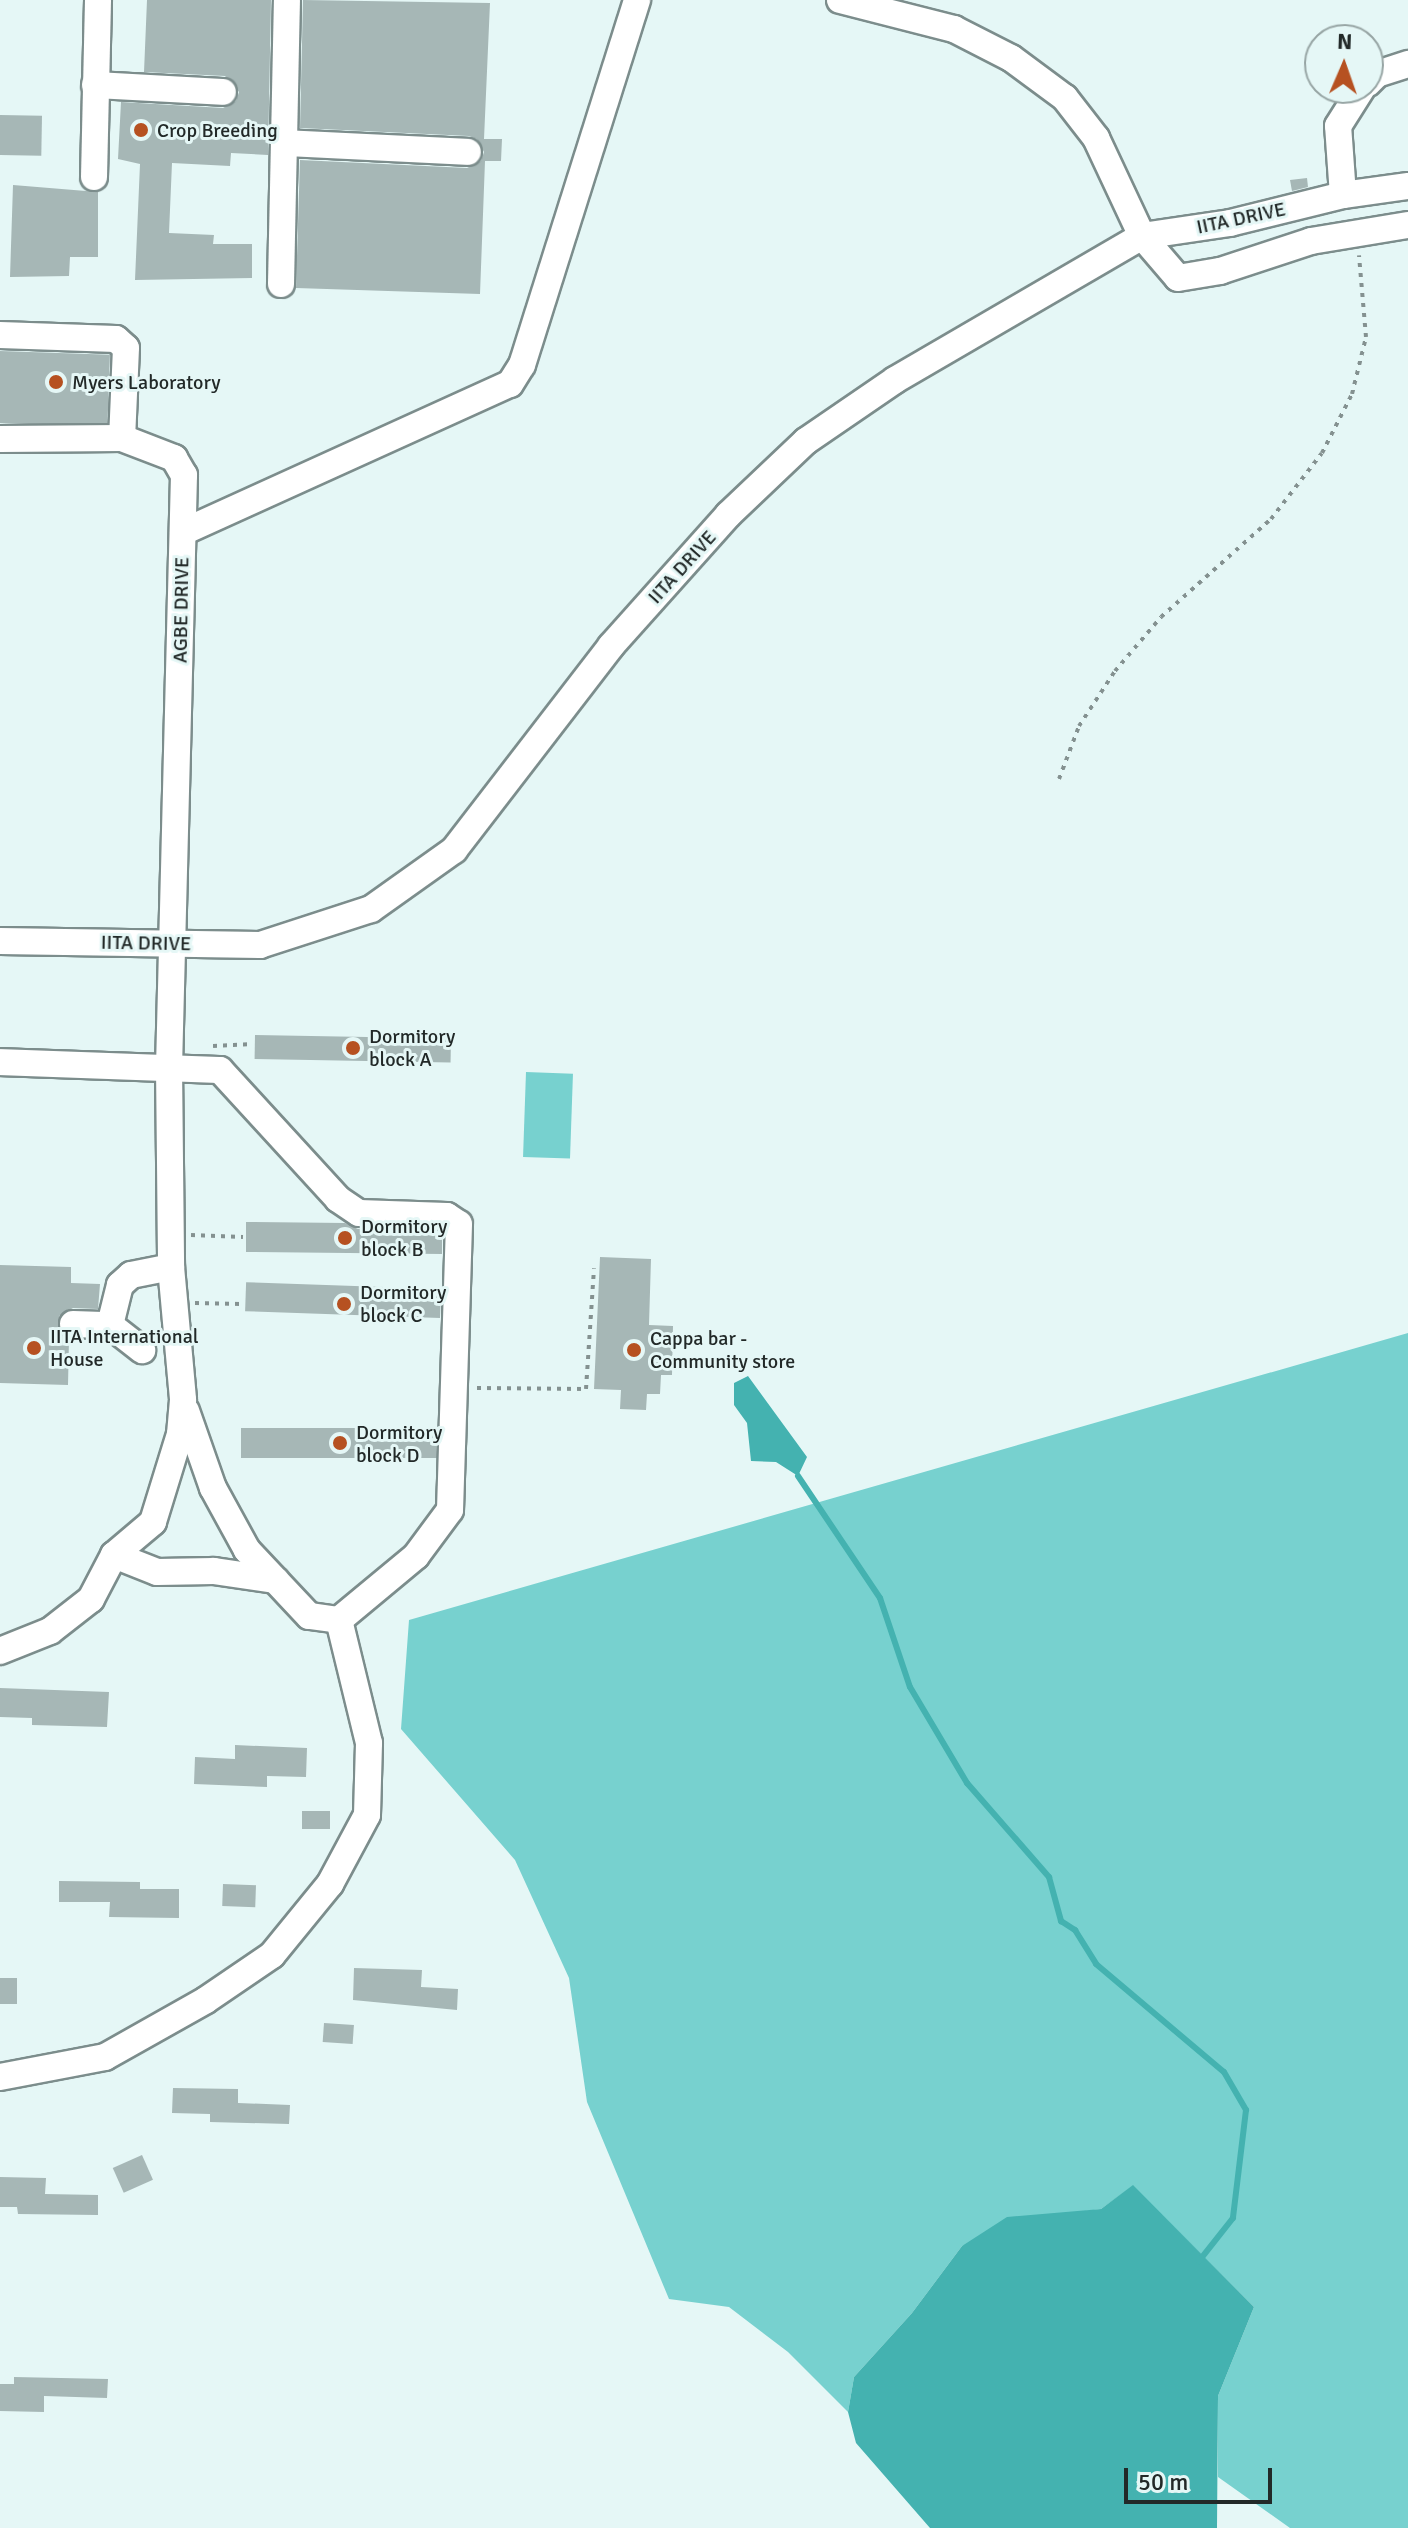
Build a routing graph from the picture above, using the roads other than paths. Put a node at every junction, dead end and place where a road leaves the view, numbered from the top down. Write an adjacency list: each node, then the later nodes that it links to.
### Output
1 (98, 0): 7 (street)
2 (287, 0): 10 (street)
3 (637, 0): 21 (street)
4 (847, 1): 16 (street)
5 (1408, 64): 6 (street)
6 (1384, 72)
7 (95, 85): 8 (street); 12 (street)
8 (223, 92)
9 (1352, 104): 14 (street)
10 (285, 143): 11 (street); 17 (street)
11 (468, 152)
12 (94, 177)
13 (1408, 186): 14 (street, IITA DRIVE)
14 (1343, 195): 16 (street, IITA DRIVE)
15 (1408, 225): 16 (street)
16 (1142, 236): 23 (street, IITA DRIVE)
17 (281, 284)
18 (0, 335): 19 (street)
19 (122, 438): 20 (street, AGBE DRIVE); 21 (street, AGBE DRIVE)
20 (0, 439)
21 (183, 532): 23 (street, AGBE DRIVE)
22 (0, 941): 23 (street, IITA DRIVE)
23 (172, 942): 25 (street, AGBE DRIVE)
24 (0, 1062): 25 (street)
25 (169, 1066): 26 (street, AGBE DRIVE); 33 (street)
26 (171, 1267): 28 (street); 30 (street, AGBE DRIVE)
27 (73, 1324): 28 (street)
28 (110, 1325): 29 (street)
29 (142, 1350)
30 (183, 1400): 31 (street); 32 (street)
31 (114, 1555): 32 (street); 34 (street)
32 (275, 1580): 33 (street)
33 (339, 1620): 35 (street)
34 (0, 1651)
35 (0, 2077)

